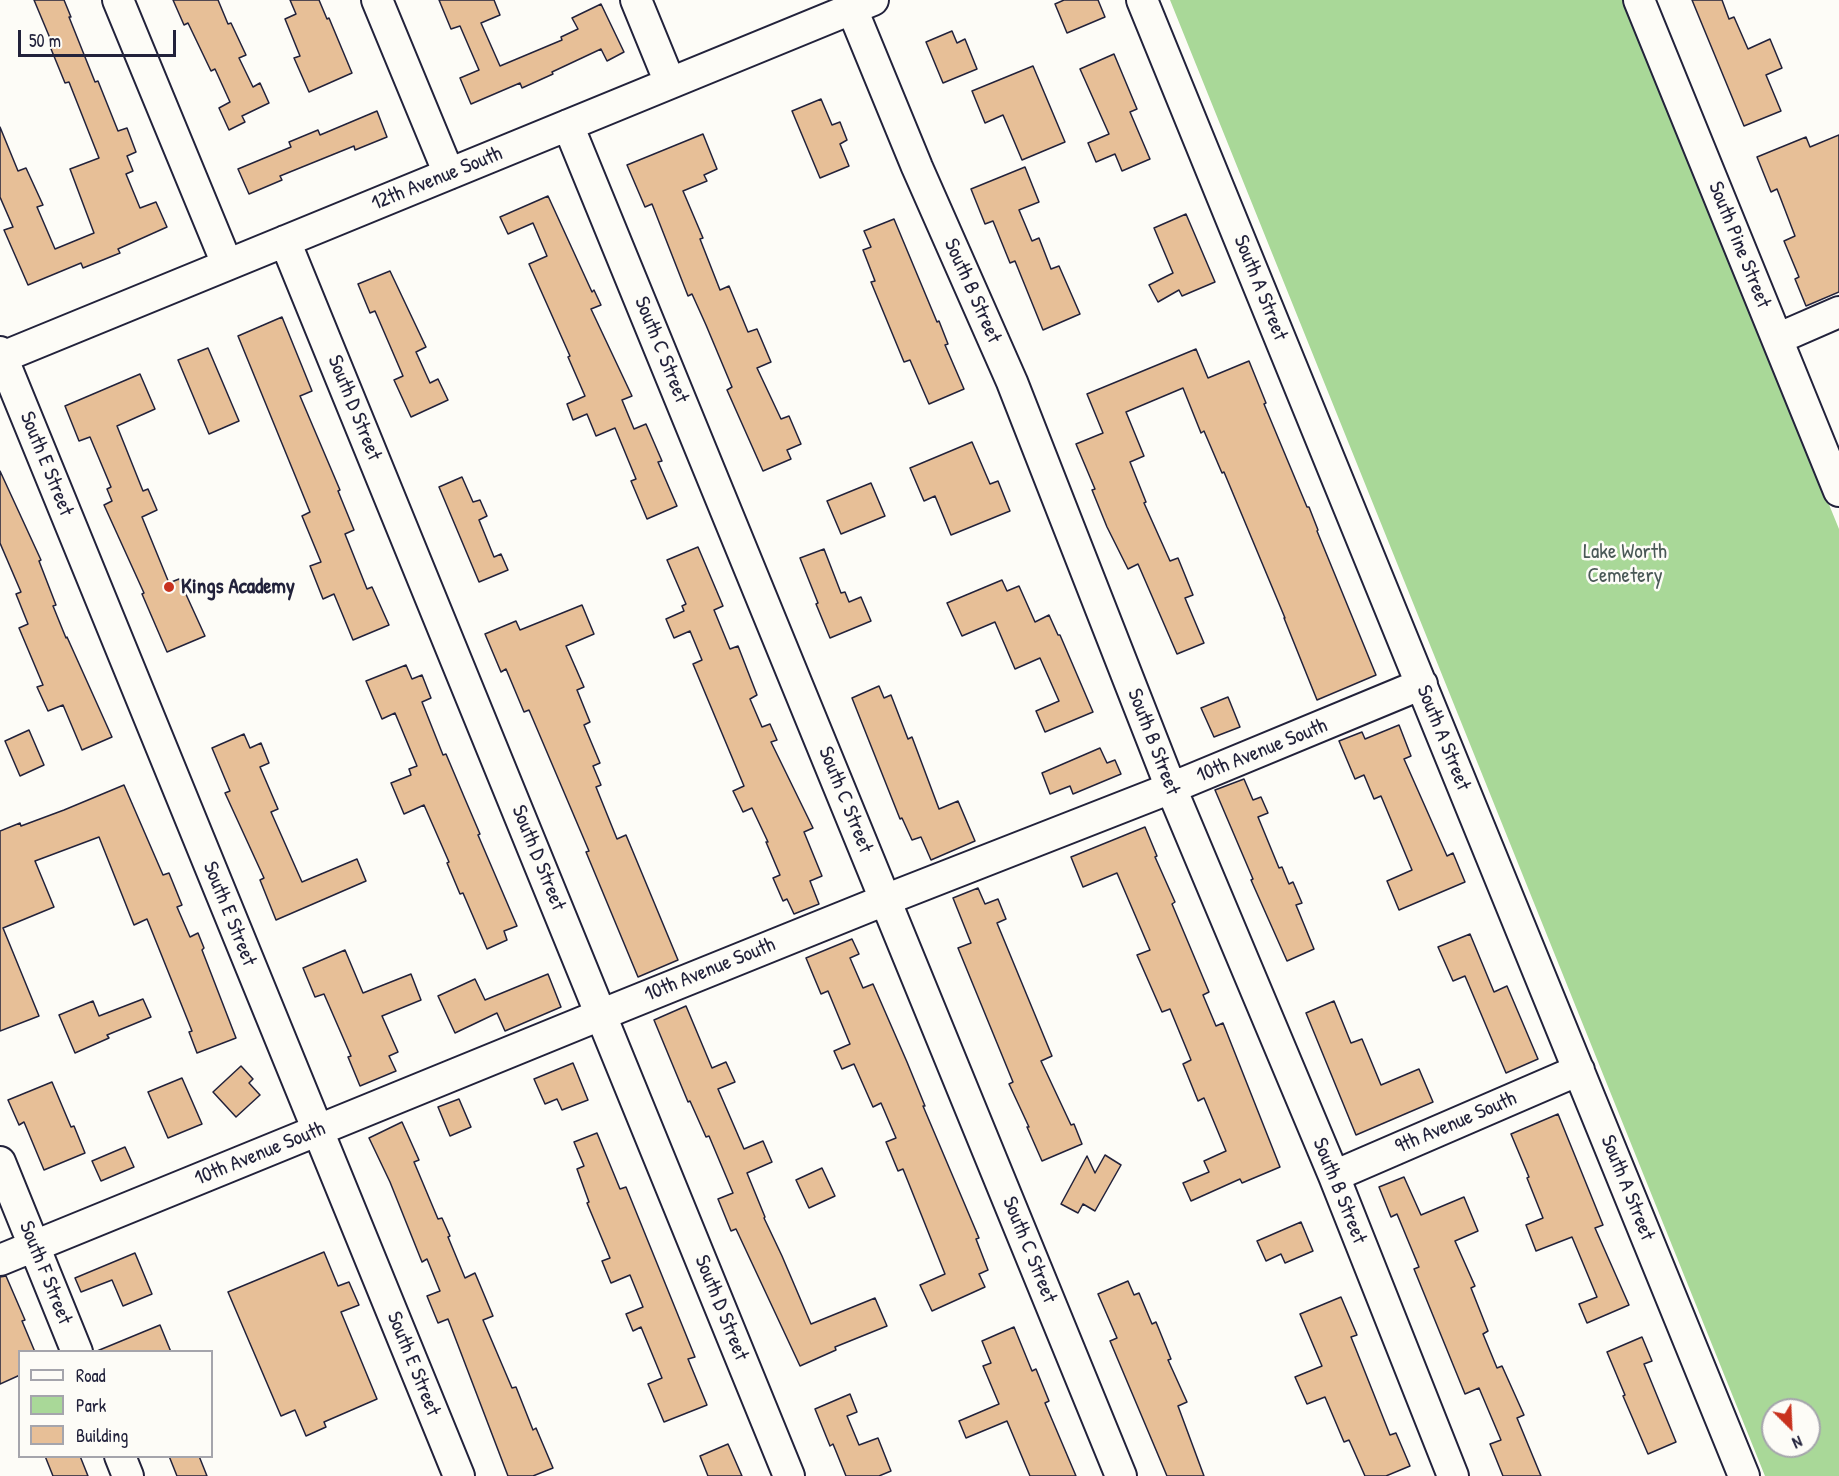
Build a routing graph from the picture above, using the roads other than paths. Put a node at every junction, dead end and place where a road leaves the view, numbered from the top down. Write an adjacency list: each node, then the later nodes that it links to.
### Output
1 (118, 0): 11 (street)
2 (377, 0): 9 (street)
3 (636, 0): 7 (street)
4 (1142, 0): 16 (street, South A Street)
5 (1639, 0): 13 (street, South Pine Street)
6 (863, 4): 7 (street, 12th Avenue South); 17 (street, South B Street)
7 (670, 83): 8 (street, 12th Avenue South)
8 (568, 125): 9 (street, 12th Avenue South); 18 (street, South C Street)
9 (449, 174): 10 (street, 12th Avenue South)
10 (285, 241): 11 (street, 12th Avenue South); 19 (street, South D Street)
11 (227, 264): 14 (street, 12th Avenue South)
12 (1839, 312): 13 (street)
13 (1777, 339): 15 (street, South Pine Street)
14 (1, 356): 21 (street, South E Street)
15 (1839, 491)
16 (1422, 684): 17 (street, 10th Avenue South); 20 (street, South A Street)
17 (1171, 788): 18 (street, 10th Avenue South); 23 (street, South B Street)
18 (885, 900): 19 (street, 10th Avenue South); 31 (street, South C Street)
19 (601, 1014): 21 (street, 10th Avenue South); 30 (street, South D Street)
20 (1579, 1070): 23 (street, 9th Avenue South); 33 (street, South A Street)
21 (318, 1130): 24 (street, 10th Avenue South); 29 (street, South E Street)
22 (0, 1162): 24 (street, South F Street)
23 (1334, 1176): 32 (street, South B Street)
24 (34, 1246): 25 (street, 10th Avenue South); 26 (street, South F Street)
25 (0, 1260)
26 (76, 1350)
27 (121, 1458): 28 (street)
28 (128, 1476)
29 (459, 1476)
30 (789, 1476)
31 (1121, 1476)
32 (1453, 1476)
33 (1744, 1476)

